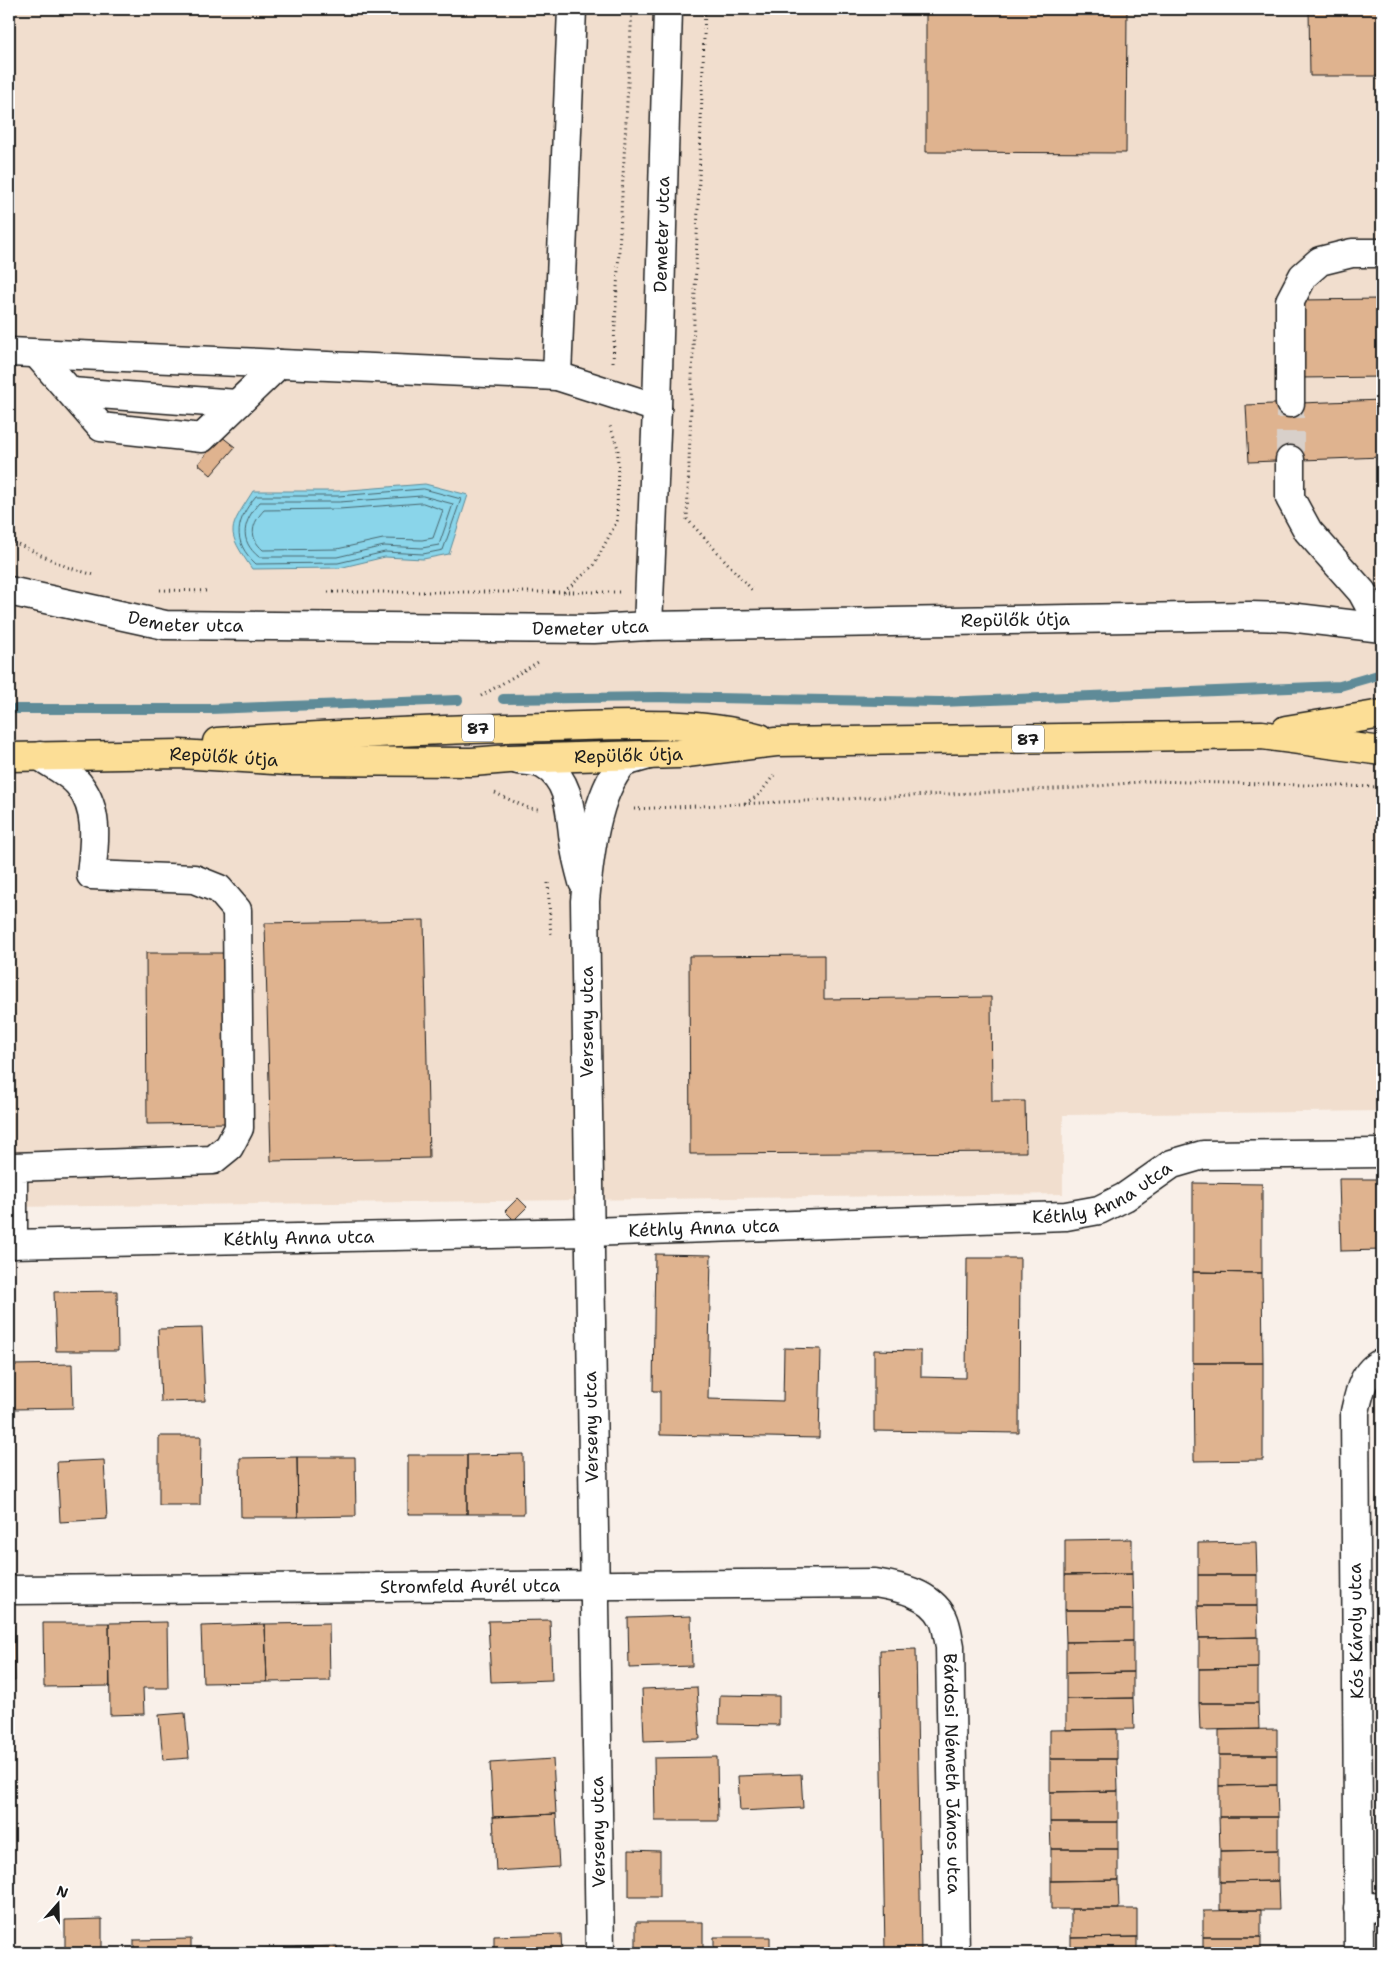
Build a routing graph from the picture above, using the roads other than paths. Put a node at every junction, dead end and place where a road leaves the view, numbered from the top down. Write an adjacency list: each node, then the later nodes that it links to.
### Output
1 (572, 9): 7 (street)
2 (668, 9): 11 (street, Demeter utca)
3 (1382, 253): 9 (street)
4 (9, 352): 5 (street)
5 (37, 354): 6 (street); 8 (street)
6 (279, 364): 7 (street); 10 (street)
7 (557, 376): 11 (street)
8 (71, 392): 10 (street); 10 (street)
9 (1290, 403)
10 (237, 404)
11 (657, 408): 14 (street, Demeter utca)
12 (1290, 460): 15 (street)
13 (9, 591): 14 (street, Demeter utca)
14 (648, 626): 15 (street, Repülők útja)
15 (1381, 628)
16 (1382, 714): 17 (main road, Repülők útja / 87)
17 (1262, 735): 18 (main road, Repülők útja / 87); 19 (main road, Repülők útja / 87)
18 (776, 742): 20 (main road, Repülők útja / 87); 21 (main road, Repülők útja / 87)
19 (1382, 751)
20 (180, 754): 22 (main road, 87); 24 (main road, Repülők útja / 87)
21 (653, 755): 24 (main road, Repülők útja / 87); 25 (street, Verseny utca)
22 (40, 756): 23 (main road, 87); 28 (street)
23 (9, 757)
24 (509, 759): 25 (street, Verseny utca)
25 (586, 901): 27 (street, Verseny utca)
26 (1382, 1153): 27 (street, Kéthly Anna utca)
27 (588, 1232): 28 (street, Kéthly Anna utca); 30 (street, Verseny utca)
28 (11, 1244)
29 (1382, 1363): 33 (street, Kós Károly utca)
30 (594, 1584): 31 (street, Stromfeld Aurél utca); 32 (street, Stromfeld Aurél utca); 35 (street, Verseny utca)
31 (9, 1590)
32 (929, 1602): 36 (street, Bárdosi Németh János utca)
33 (1370, 1908): 34 (street, Kós Károly utca)
34 (1367, 1942)
35 (600, 1953)
36 (955, 1953)

